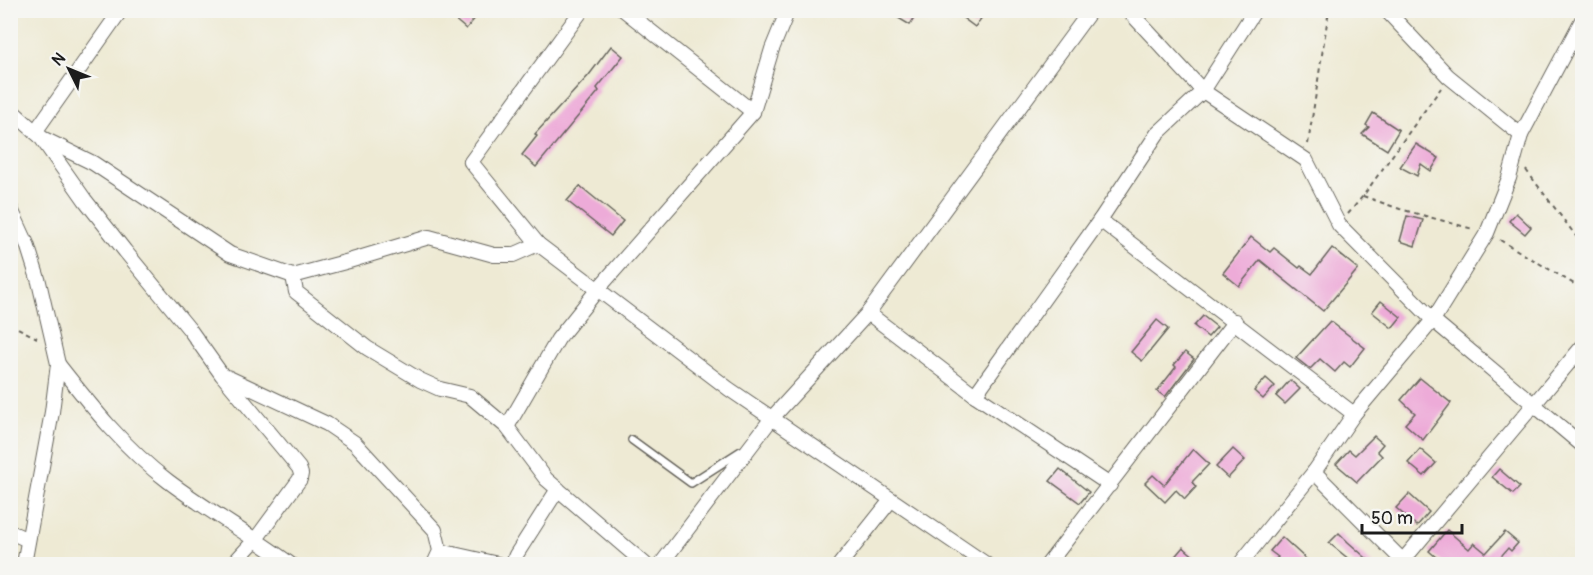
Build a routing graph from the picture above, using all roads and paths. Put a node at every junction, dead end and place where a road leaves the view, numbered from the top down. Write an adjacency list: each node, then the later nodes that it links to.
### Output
1 (121, 10): 15 (street)
2 (582, 10): 22 (street)
3 (624, 10): 14 (street)
4 (788, 10): 14 (street)
5 (1090, 10): 26 (street)
6 (1128, 10): 12 (street)
7 (1255, 10): 12 (street)
8 (1329, 10): 18 (path)
9 (1386, 10): 11 (street)
10 (1582, 20): 16 (street)
11 (1449, 76): 16 (street); 21 (path)
12 (1203, 91): 18 (street); 20 (street)
13 (10, 109): 15 (street)
14 (753, 112): 25 (street)
15 (38, 135): 24 (street); 33 (street)
16 (1521, 135): 17 (street)
17 (1515, 155): 23 (path); 27 (street)
18 (1305, 160): 21 (street)
19 (10, 207): 30 (street)
20 (1100, 219): 28 (street); 34 (street)
21 (1339, 225): 27 (street)
22 (538, 244): 24 (street); 25 (street)
23 (1582, 244)
24 (293, 276): 38 (street)
25 (598, 290): 37 (street); 38 (street)
26 (868, 313): 34 (street); 37 (street)
27 (1433, 320): 35 (street); 36 (street)
28 (1234, 321): 36 (street); 43 (street)
29 (10, 324): 30 (path)
30 (53, 346): 32 (street)
31 (1582, 347): 35 (street)
32 (58, 364): 47 (street); 48 (street)
33 (222, 375): 47 (street); 49 (street)
34 (975, 395): 43 (street)
35 (1535, 403): 40 (street); 62 (street)
36 (1354, 414): 42 (street)
37 (772, 418): 41 (street); 45 (street)
38 (507, 427): 44 (street)
39 (632, 440): 41 (lane)
40 (1582, 445)
41 (749, 446): 57 (street)
42 (1314, 472): 61 (street); 62 (street)
43 (1110, 485): 60 (street)
44 (558, 489): 55 (street); 56 (street)
45 (891, 500): 58 (street); 59 (street)
46 (10, 532): 48 (street)
47 (256, 539): 51 (street); 52 (street)
48 (28, 540): 50 (street)
49 (440, 551): 53 (street); 54 (street)
50 (24, 564)
51 (233, 564)
52 (290, 564)
53 (434, 564)
54 (498, 564)
55 (513, 564)
56 (645, 564)
57 (661, 564)
58 (840, 564)
59 (986, 564)
60 (1048, 564)
61 (1240, 564)
62 (1403, 564)

